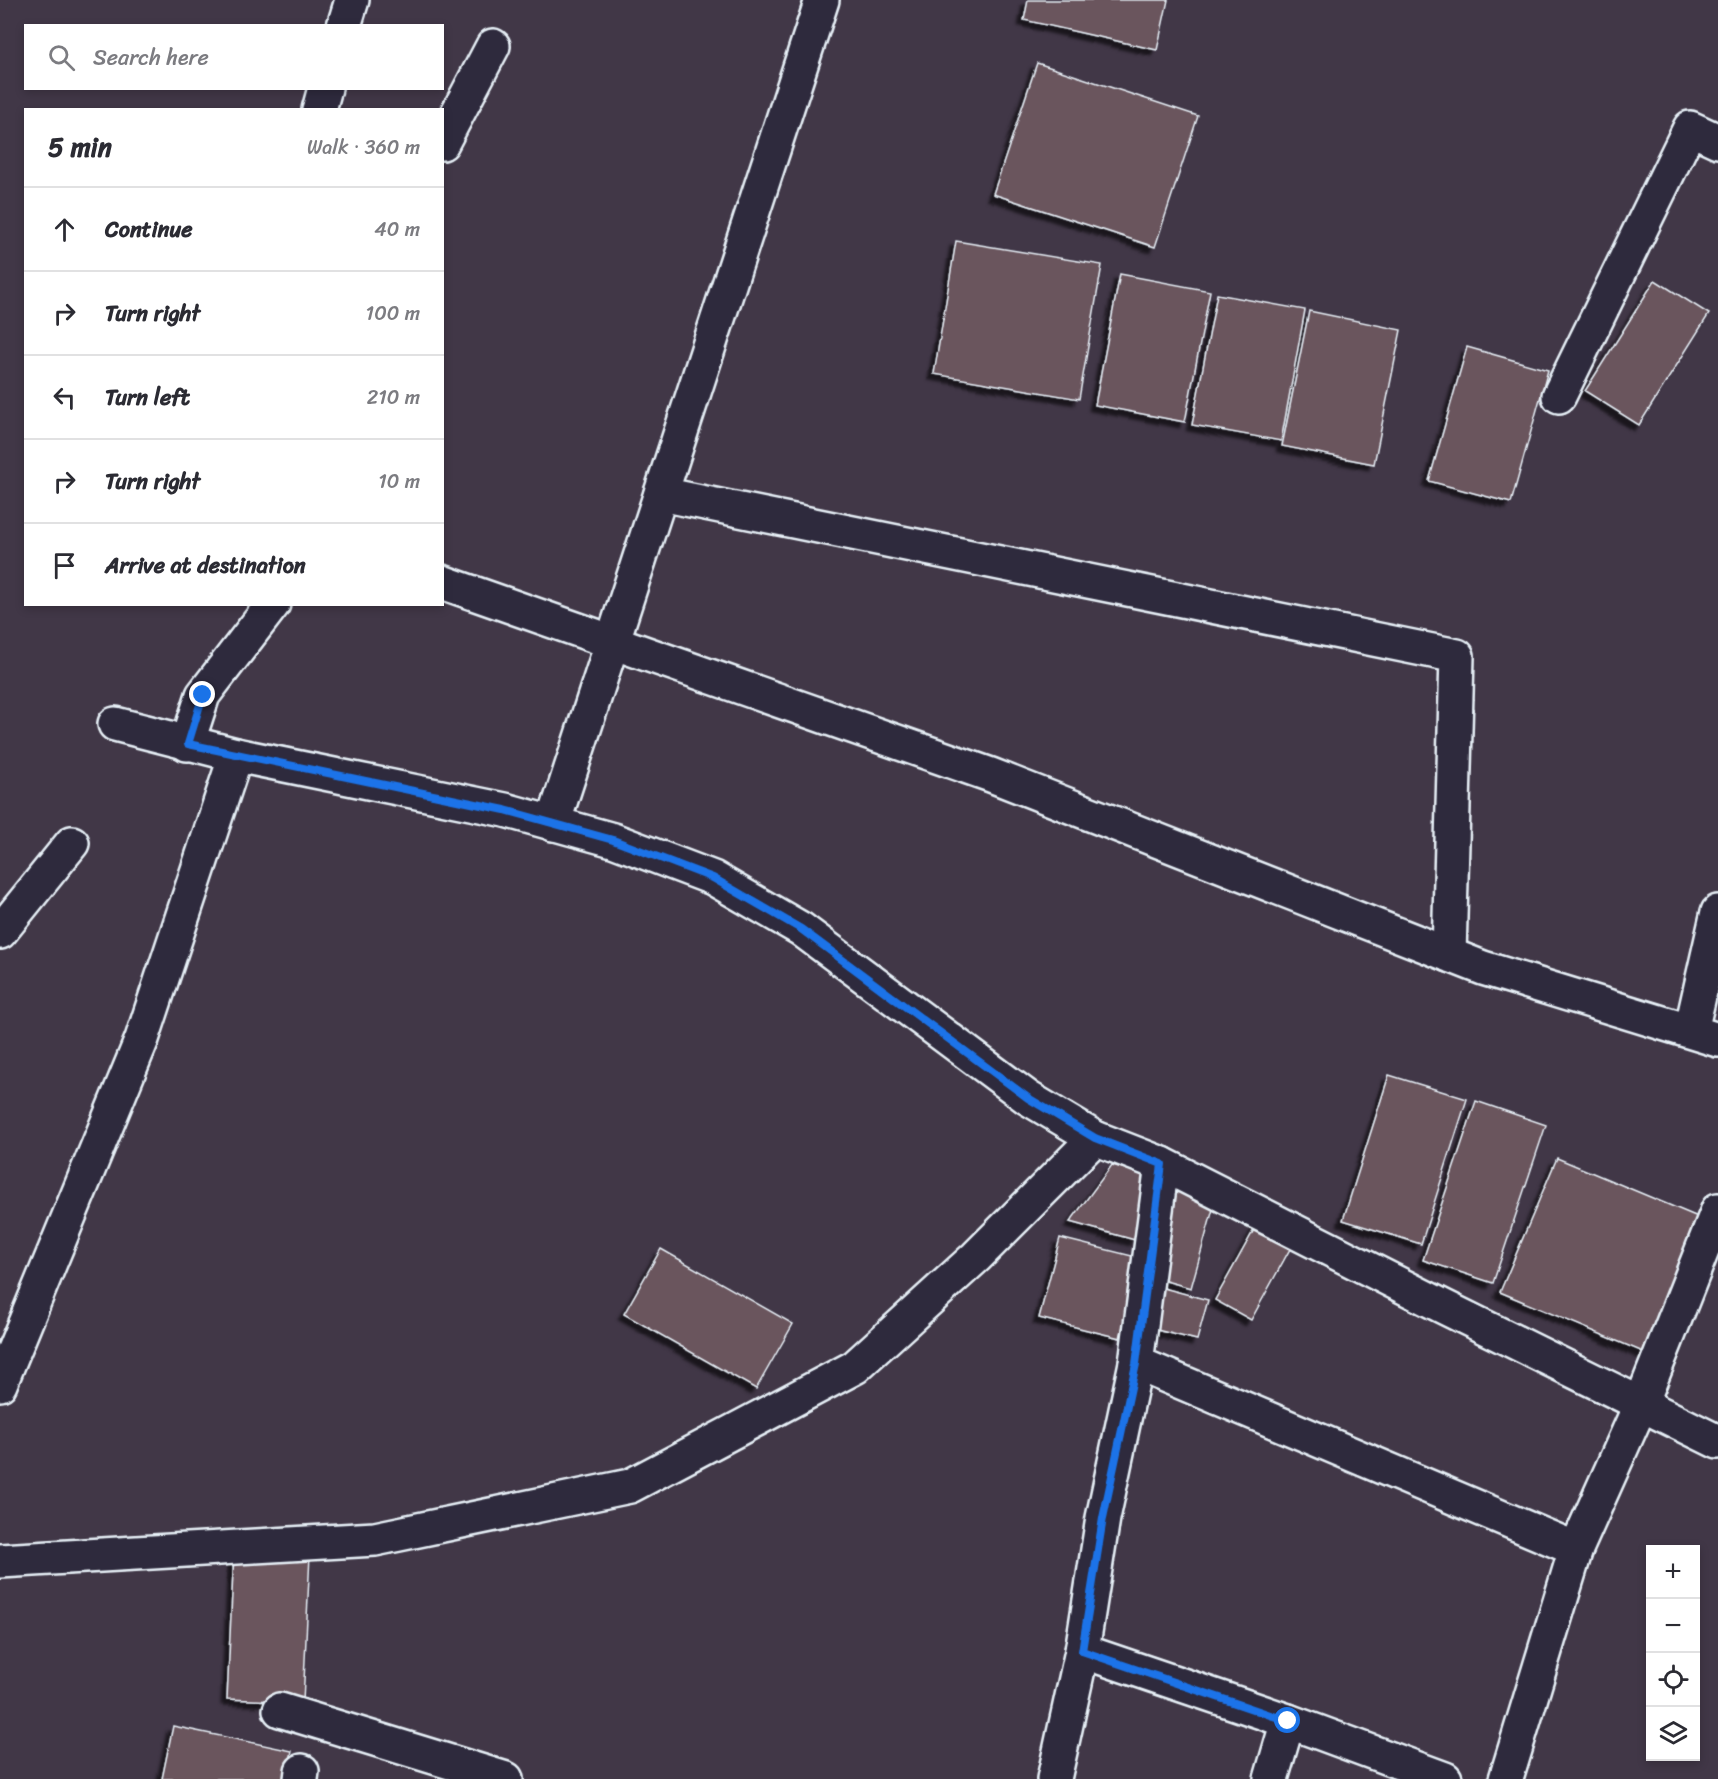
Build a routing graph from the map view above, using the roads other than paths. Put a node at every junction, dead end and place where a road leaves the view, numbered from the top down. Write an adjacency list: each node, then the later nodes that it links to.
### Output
1 (352, 0): 3 (street)
2 (822, 0): 10 (street)
3 (346, 24)
4 (493, 46): 7 (street)
5 (324, 90): 6 (street)
6 (320, 108)
7 (444, 139)
8 (1718, 141): 9 (street)
9 (1559, 396)
10 (661, 494): 13 (street); 21 (street)
11 (444, 583): 13 (street)
12 (271, 606): 15 (street)
13 (613, 642): 17 (street); 21 (street)
14 (115, 724): 15 (street)
15 (188, 744): 16 (street)
16 (236, 755): 17 (street); 27 (street)
17 (553, 824): 23 (street)
18 (72, 843): 20 (street)
19 (1718, 912): 22 (street)
20 (0, 932)
21 (1449, 955): 22 (street)
22 (1704, 1036)
23 (1095, 1138): 24 (street); 31 (street)
24 (1162, 1164): 26 (street); 28 (street)
25 (1718, 1210): 28 (street)
26 (1136, 1364): 30 (street); 32 (street)
27 (0, 1384)
28 (1641, 1404): 29 (street); 30 (street)
29 (1718, 1442)
30 (1576, 1549): 39 (street)
31 (0, 1561)
32 (1082, 1651): 34 (street); 36 (street)
33 (280, 1710): 35 (street)
34 (1288, 1721): 37 (street); 38 (street)
35 (506, 1779)
36 (1053, 1779)
37 (1271, 1779)
38 (1445, 1779)
39 (1506, 1779)

